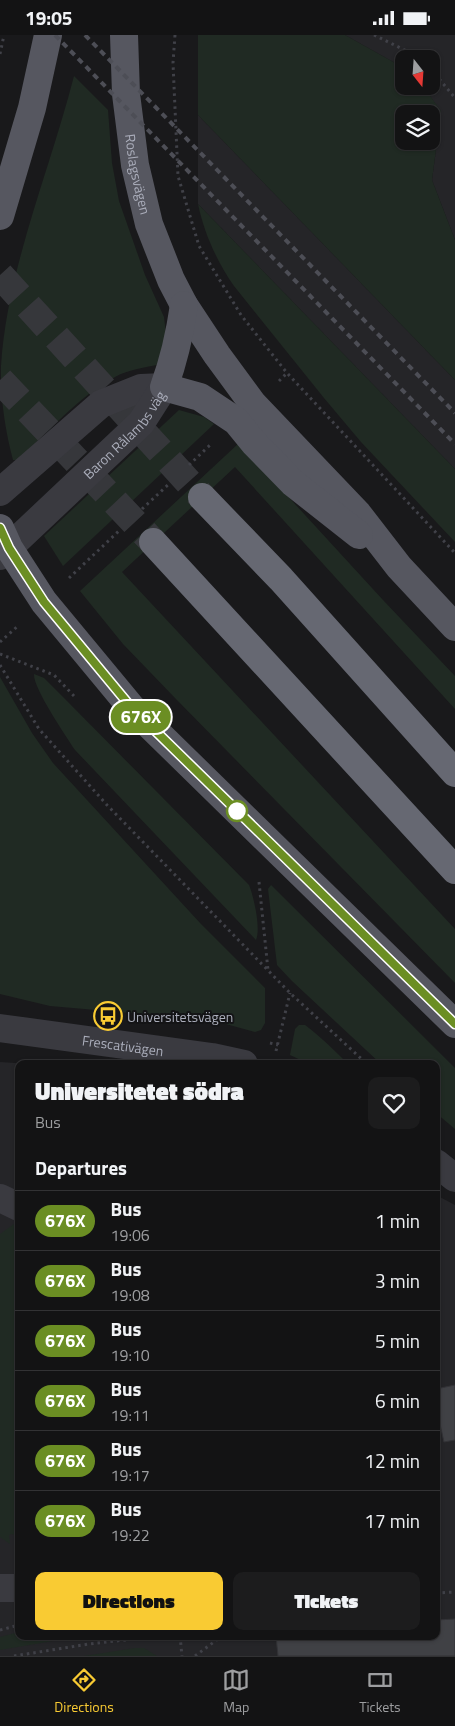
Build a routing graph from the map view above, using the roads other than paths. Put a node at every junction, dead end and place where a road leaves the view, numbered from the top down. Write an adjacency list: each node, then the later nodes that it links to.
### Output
1 (48, 35): 3 (main road)
2 (124, 35): 4 (main road, Roslagsvägen)
3 (0, 216)
4 (184, 305): 5 (main road); 10 (main road, Roslagsvägen)
5 (164, 387): 6 (street, Baron Rålambs väg); 9 (street, Baron Rålambs väg); 10 (main road)
6 (0, 492)
7 (202, 497): 12 (highway)
8 (153, 543): 13 (highway)
9 (3, 544): 14 (main road)
10 (399, 567): 11 (main road)
11 (455, 627)
12 (455, 773)
13 (455, 870)
14 (455, 1024)
15 (0, 1028): 16 (street, Frescativägen)
16 (226, 1060)
17 (440, 1166): 18 (street)
18 (455, 1178)
19 (0, 1198): 20 (street)
20 (15, 1205)
21 (0, 1588): 22 (street)
22 (15, 1588)

